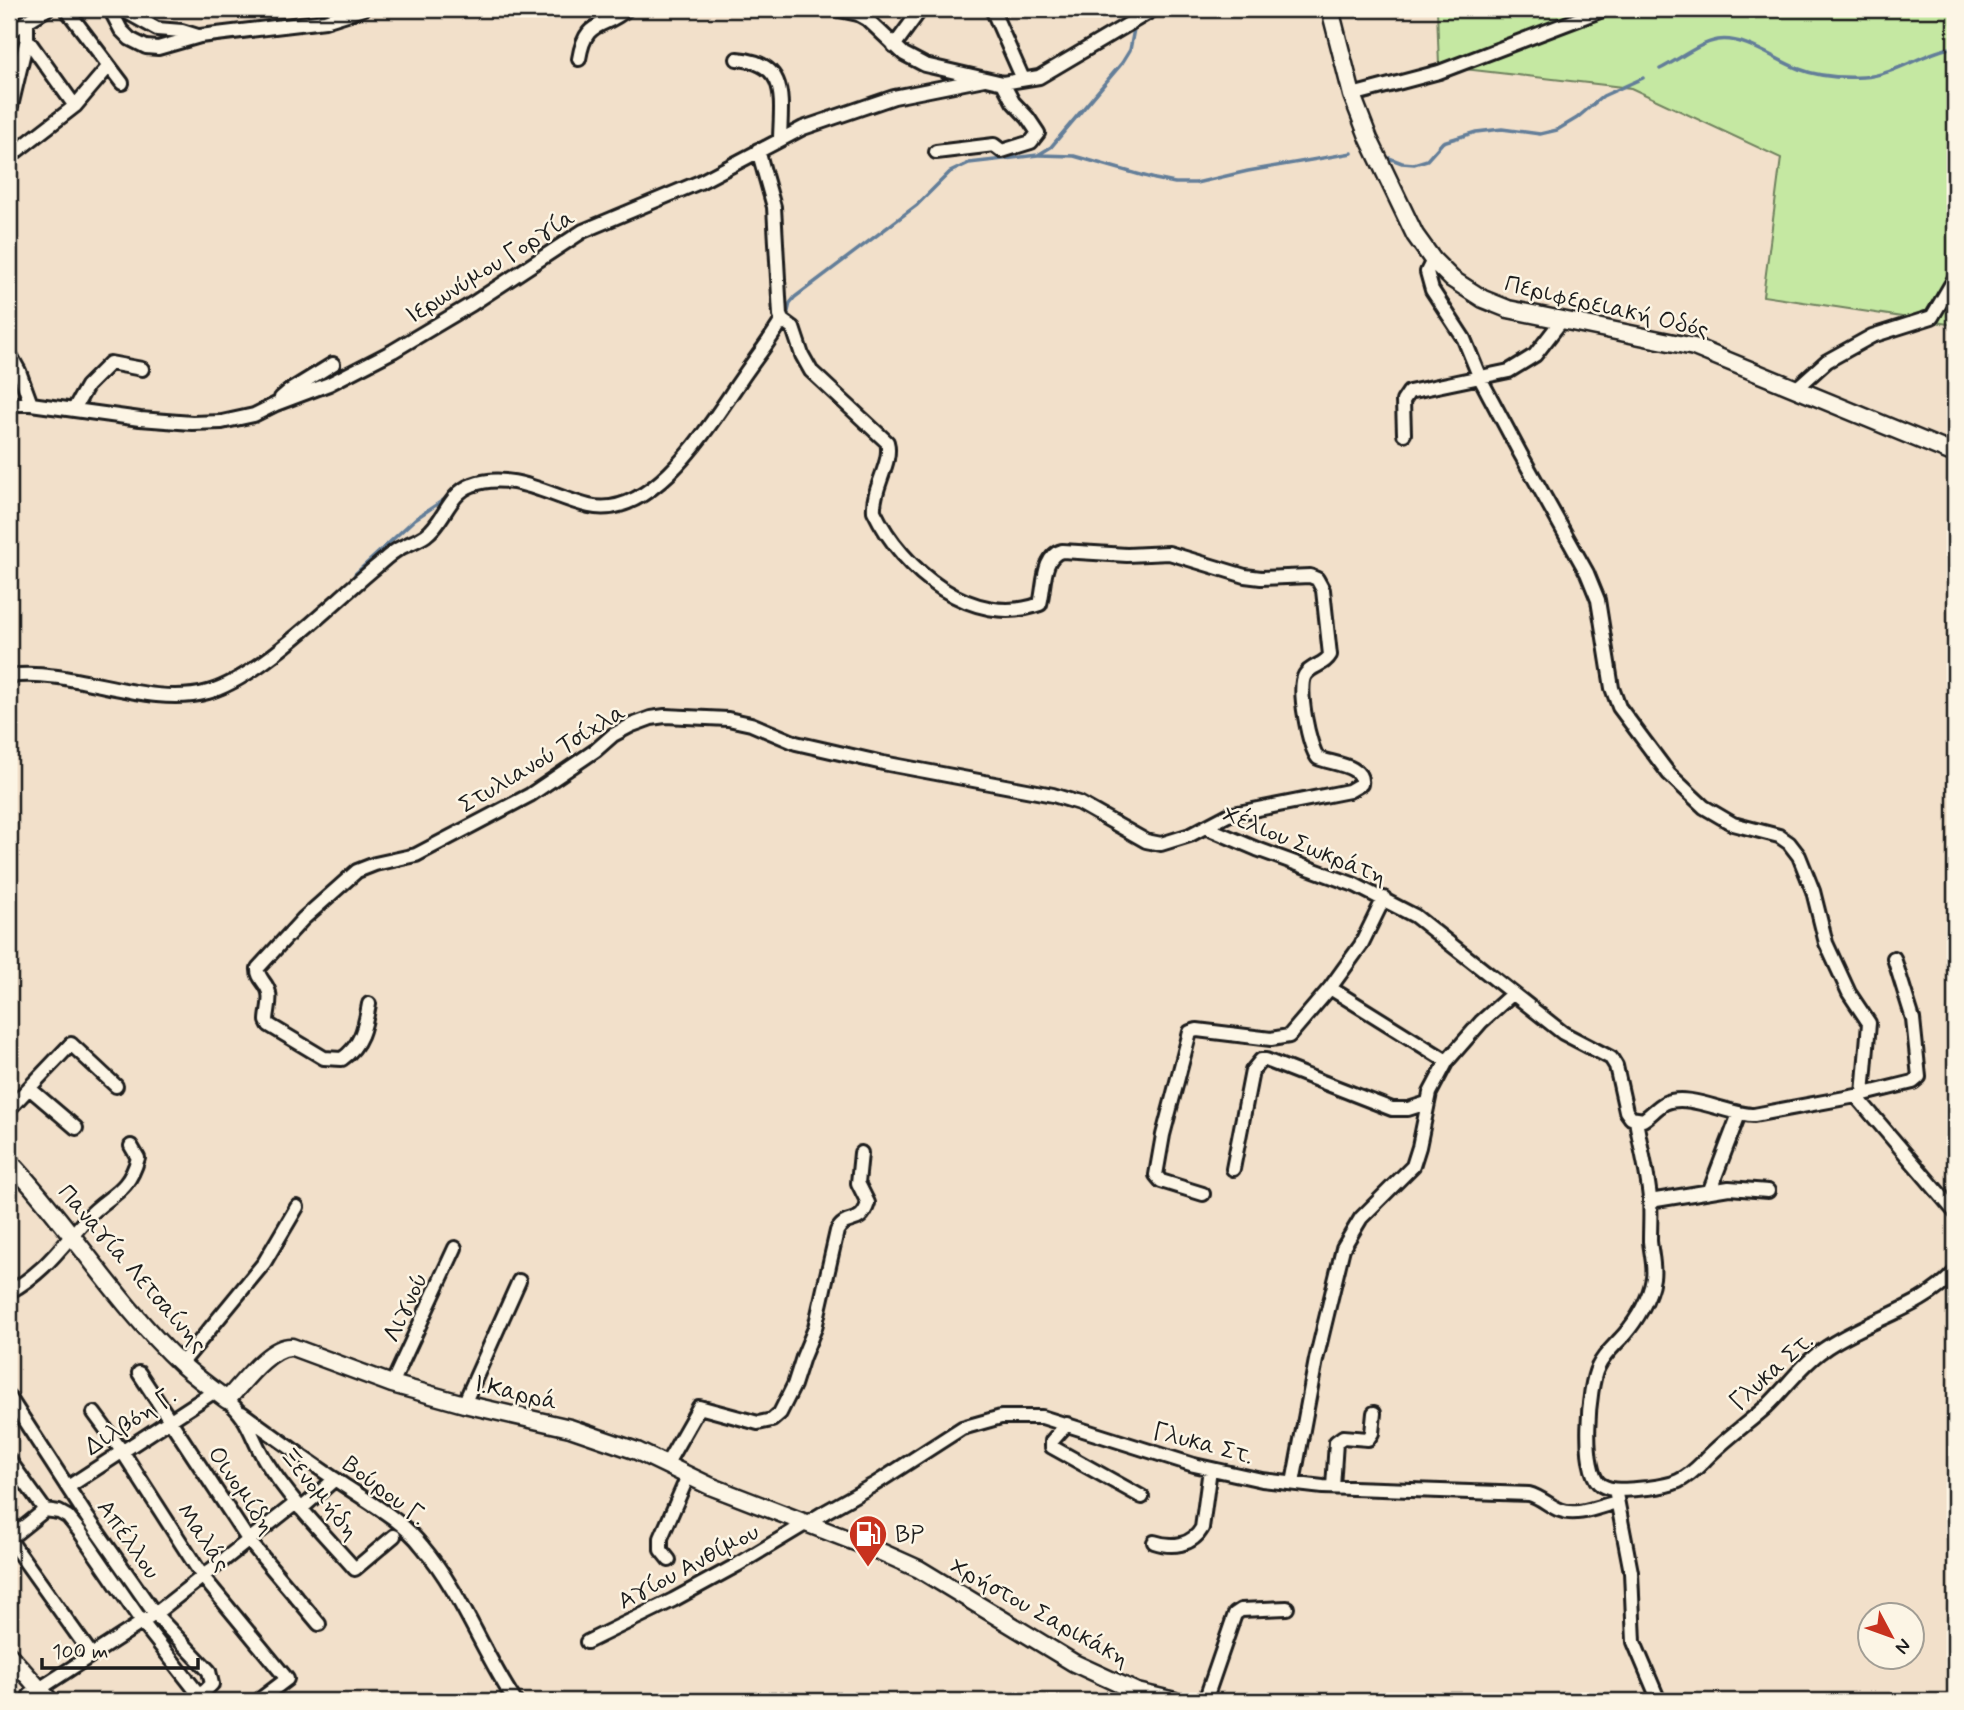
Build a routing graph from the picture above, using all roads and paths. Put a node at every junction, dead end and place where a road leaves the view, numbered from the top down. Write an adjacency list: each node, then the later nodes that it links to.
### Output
1 (47, 9): 14 (street)
2 (66, 9): 21 (street)
3 (110, 9): 16 (street)
4 (121, 9): 13 (street)
5 (363, 9): 16 (street)
6 (627, 9): 20 (street)
7 (835, 9): 18 (street)
8 (921, 9): 18 (street)
9 (992, 9): 23 (street)
10 (1154, 9): 23 (street)
11 (1331, 9): 26 (main road, Περιφερειακή Οδός)
12 (1605, 9): 26 (street)
13 (143, 13): 16 (street)
14 (27, 23): 15 (street); 17 (street)
15 (9, 32)
16 (200, 36)
17 (27, 39): 27 (street); 28 (street)
18 (894, 46): 22 (street)
19 (737, 59): 29 (street)
20 (579, 60)
21 (109, 66): 24 (street); 27 (street)
22 (984, 79): 25 (street); 29 (street, Ιερωνύμου Γοργία)
23 (1023, 79): 25 (street)
24 (122, 83)
25 (1003, 83): 31 (street)
26 (1352, 95): 33 (main road, Περιφερειακή Οδός)
27 (75, 106): 32 (street)
28 (9, 115)
29 (780, 139): 30 (street, Ιερωνύμου Γοργία)
30 (758, 150): 36 (street); 44 (street, Ιερωνύμου Γοργία)
31 (936, 152)
32 (9, 157)
33 (1433, 260): 35 (main road, Περιφερειακή Οδός); 40 (street)
34 (1955, 278): 41 (street)
35 (1562, 320): 40 (street); 41 (main road, Περιφερειακή Οδός)
36 (787, 323): 48 (street); 49 (street, Χέλιου Σωκράτη)
37 (9, 353): 43 (street)
38 (333, 364): 44 (street)
39 (142, 369): 45 (street)
40 (1480, 378): 46 (street); 58 (street)
41 (1797, 388): 47 (main road, Περιφερειακή Οδός)
42 (9, 404): 43 (street, Ιερωνύμου Γοργία)
43 (31, 404): 45 (street, Ιερωνύμου Γοργία)
44 (276, 404): 45 (street, Ιερωνύμου Γοργία)
45 (74, 409)
46 (1404, 434)
47 (1955, 454)
48 (9, 676)
49 (1205, 827): 50 (street, Χέλιου Σωκράτη); 54 (street, Στυλιανού Τσίχλα)
50 (1384, 898): 52 (street); 53 (street, Χέλιου Σωκράτη)
51 (1894, 958): 58 (street)
52 (1330, 988): 55 (street); 70 (street)
53 (1512, 994): 55 (street); 62 (street, Χέλιου Σωκράτη)
54 (369, 1004)
55 (1447, 1061): 59 (street)
56 (116, 1086): 57 (street)
57 (29, 1088): 60 (street); 63 (street)
58 (1860, 1095): 61 (street); 73 (street)
59 (1427, 1103): 67 (street); 96 (street)
60 (9, 1109)
61 (1739, 1114): 62 (street); 68 (street)
62 (1636, 1120): 71 (street, Χέλιου Σωκράτη)
63 (76, 1128)
64 (131, 1146): 74 (street)
65 (861, 1153): 92 (street)
66 (9, 1161): 74 (main road, Παναγία Λετσαίνης)
67 (1233, 1169)
68 (1710, 1190): 69 (street); 71 (street)
69 (1768, 1191)
70 (1203, 1194)
71 (1650, 1201): 99 (street, Χέλιου Σωκράτη)
72 (297, 1207): 79 (street)
73 (1955, 1212)
74 (72, 1235): 78 (street); 79 (main road, Παναγία Λετσαίνης)
75 (456, 1248): 81 (street, Λιγνού)
76 (1955, 1272): 99 (street, Γλυκα Στ.)
77 (519, 1281): 84 (street)
78 (9, 1292)
79 (181, 1364): 82 (main road, Παναγία Λετσαίνης)
80 (139, 1373): 88 (street, Οινομίδη)
81 (392, 1384): 82 (main road, Ι.Καρρά); 84 (main road, Ι.Καρρά)
82 (221, 1396): 86 (street, Ξενομήδη); 88 (street, Διλβόη Γ.)
83 (9, 1397): 97 (street, Απέλλου)
84 (464, 1404): 92 (main road, Ι.Καρρά)
85 (94, 1413): 90 (street, Μαλάς)
86 (242, 1413): 95 (street, Βούρου Γ.); 101 (street, Ξενομήδη)
87 (1374, 1413): 98 (street)
88 (171, 1419): 90 (street, Διλβόη Γ.); 106 (street, Οινομίδη)
89 (1067, 1424): 93 (street, Γλυκα Στ.); 100 (street); 103 (street, Γλυκα Στ.)
90 (122, 1451): 97 (street, Διλβόη Γ.); 109 (street, Μαλάς)
91 (9, 1460): 102 (street)
92 (666, 1465): 94 (main road, Ι.Καρρά)
93 (1210, 1469): 96 (street, Γλυκα Στ.); 107 (street)
94 (688, 1476): 103 (main road, Ι.Καρρά); 108 (street)
95 (335, 1479): 101 (street); 121 (street, Βούρου Γ.)
96 (1293, 1483): 98 (street, Γλυκα Στ.)
97 (68, 1487): 111 (street, Απέλλου)
98 (1333, 1487): 99 (street, Γλυκα Στ.)
99 (1616, 1496): 124 (street)
100 (1142, 1497)
101 (298, 1506): 104 (street, Ξενομήδη); 106 (street)
102 (46, 1510): 105 (street); 112 (street)
103 (807, 1524): 114 (street, Αγίου Ανθίμου); 122 (main road, Χρήστου Σαρικάκη)
104 (394, 1536)
105 (9, 1539): 115 (street)
106 (248, 1541): 109 (street); 113 (street, Οινομίδη)
107 (1154, 1542)
108 (668, 1560)
109 (203, 1577): 111 (street); 120 (street, Μαλάς)
110 (1287, 1608): 123 (street)
111 (155, 1614): 112 (street); 119 (street, Απέλλου)
112 (142, 1622): 115 (street); 119 (street)
113 (319, 1624)
114 (587, 1643)
115 (91, 1654): 118 (street)
116 (9, 1656): 118 (main road)
117 (9, 1670): 118 (main road)
118 (38, 1697)
119 (202, 1698)
120 (258, 1701)
121 (515, 1701)
122 (1175, 1701)
123 (1205, 1701)
124 (1659, 1701)

